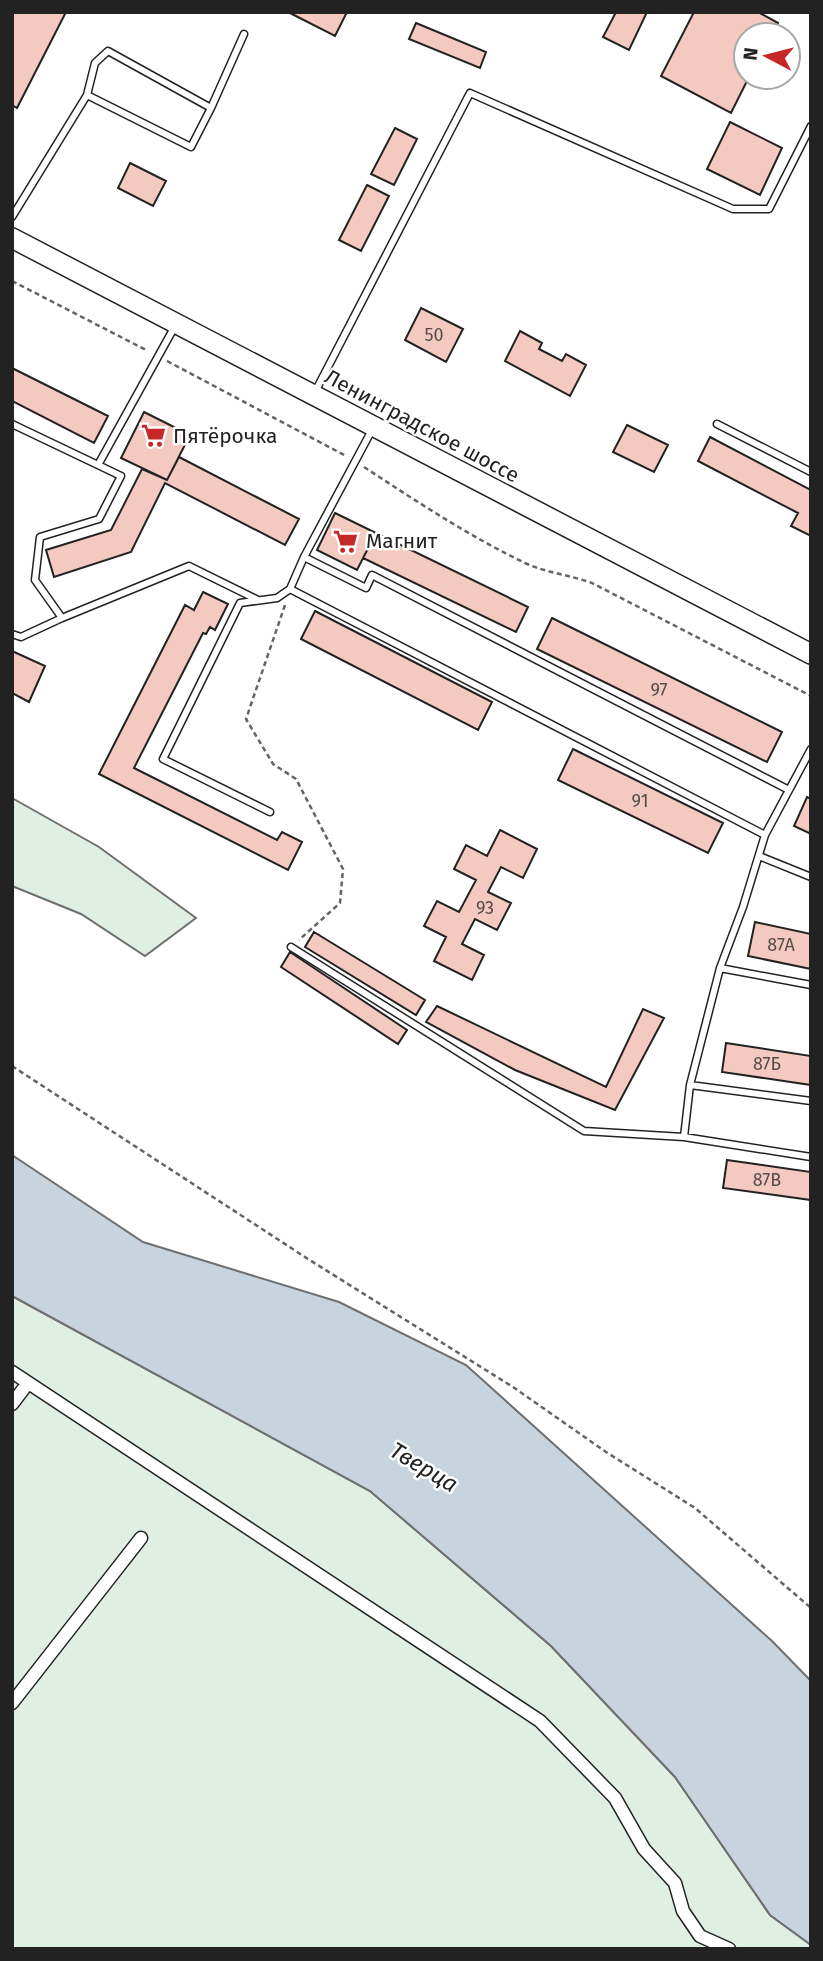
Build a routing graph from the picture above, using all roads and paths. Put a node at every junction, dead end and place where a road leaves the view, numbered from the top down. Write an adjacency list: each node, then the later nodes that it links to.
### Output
1 (244, 34): 3 (lane)
2 (88, 94): 3 (lane); 3 (lane); 5 (lane)
3 (211, 108)
4 (811, 126): 10 (lane)
5 (12, 217)
6 (12, 237): 8 (main road, Ленинградское шоссе)
7 (12, 281): 9 (path)
8 (176, 323): 9 (lane); 10 (main road, Ленинградское шоссе)
9 (158, 356): 14 (path); 15 (lane)
10 (314, 395): 13 (main road, Ленинградское шоссе)
11 (12, 424): 15 (lane)
12 (717, 424): 16 (lane)
13 (374, 426): 14 (lane); 22 (main road, Ленинградское шоссе)
14 (355, 461): 17 (lane); 23 (path)
15 (99, 466): 20 (lane)
16 (811, 472)
17 (304, 557): 18 (lane); 25 (lane)
18 (290, 589): 19 (lane); 27 (lane); 30 (path)
19 (257, 600): 20 (lane); 26 (lane)
20 (61, 618): 21 (lane)
21 (12, 634)
22 (811, 654)
23 (811, 696)
24 (811, 749): 25 (lane)
25 (789, 790): 27 (lane)
26 (270, 812)
27 (765, 835): 28 (lane)
28 (759, 856): 29 (lane); 31 (lane)
29 (811, 877)
30 (291, 947): 36 (lane)
31 (720, 968): 32 (lane); 34 (lane)
32 (811, 985)
33 (12, 1066): 42 (path)
34 (690, 1085): 35 (lane); 36 (lane)
35 (811, 1101)
36 (684, 1137): 37 (lane)
37 (811, 1157)
38 (12, 1372): 39 (street)
39 (28, 1383): 40 (street); 44 (street)
40 (12, 1404)
41 (141, 1538): 43 (street)
42 (811, 1608)
43 (12, 1703)
44 (729, 1949)

